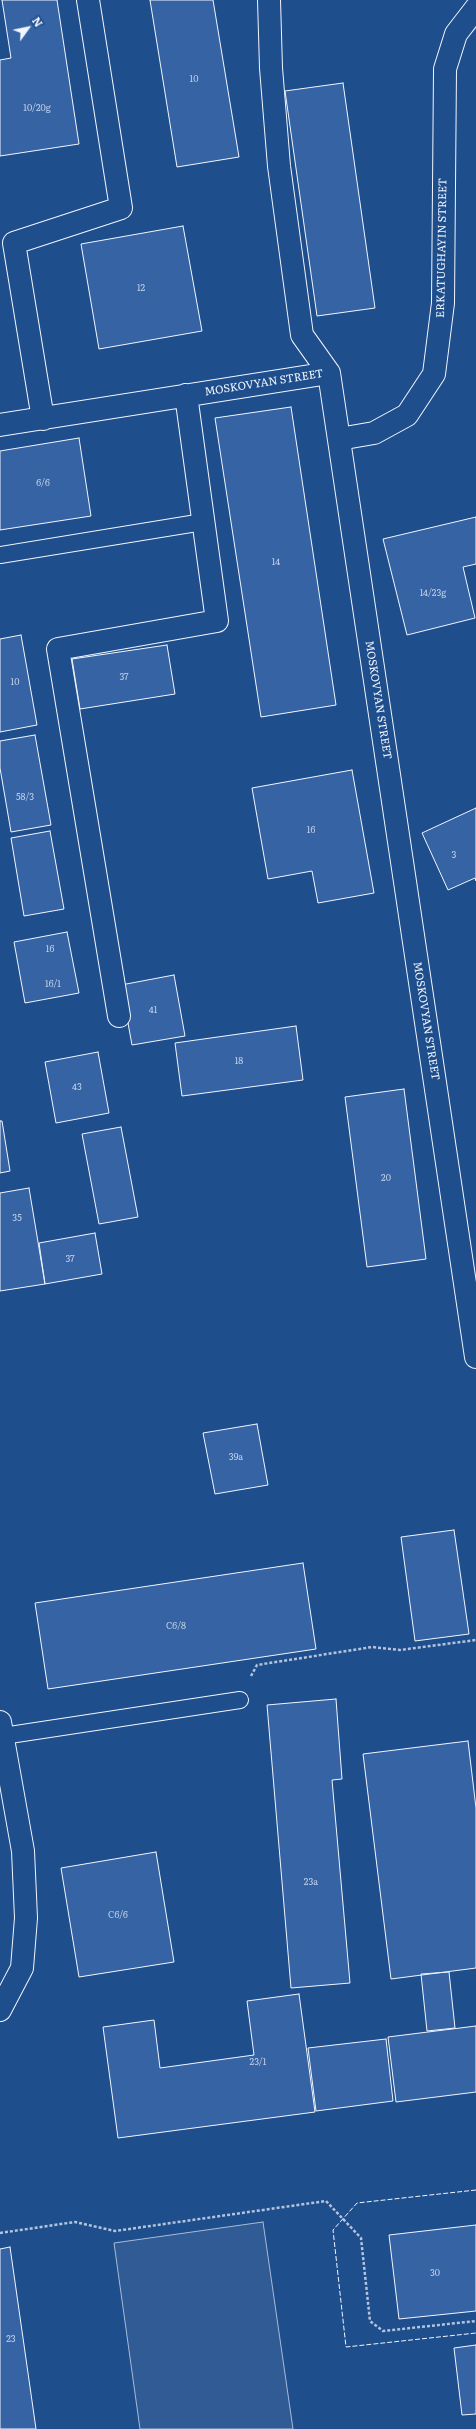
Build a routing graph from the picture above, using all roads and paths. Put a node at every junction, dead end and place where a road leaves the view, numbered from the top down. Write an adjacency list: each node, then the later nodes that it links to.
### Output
1 (88, 0): 6 (street)
2 (269, 0): 4 (street)
3 (476, 8): 8 (street, ERKATUGHAYIN STREET)
4 (328, 373): 5 (street, MOSKOVYAN STREET); 8 (street, MOSKOVYAN STREET)
5 (186, 395): 6 (street, MOSKOVYAN STREET); 9 (street)
6 (43, 418): 7 (street, MOSKOVYAN STREET)
7 (0, 425)
8 (339, 439): 12 (street, MOSKOVYAN STREET)
9 (204, 522): 10 (lane); 11 (street)
10 (0, 555)
11 (119, 1016)
12 (476, 1357)
13 (476, 1640): 14 (path)
14 (240, 1700): 15 (lane)
15 (1, 1729): 16 (street)
16 (0, 2010)
17 (0, 2233): 18 (path)
18 (476, 2321)

